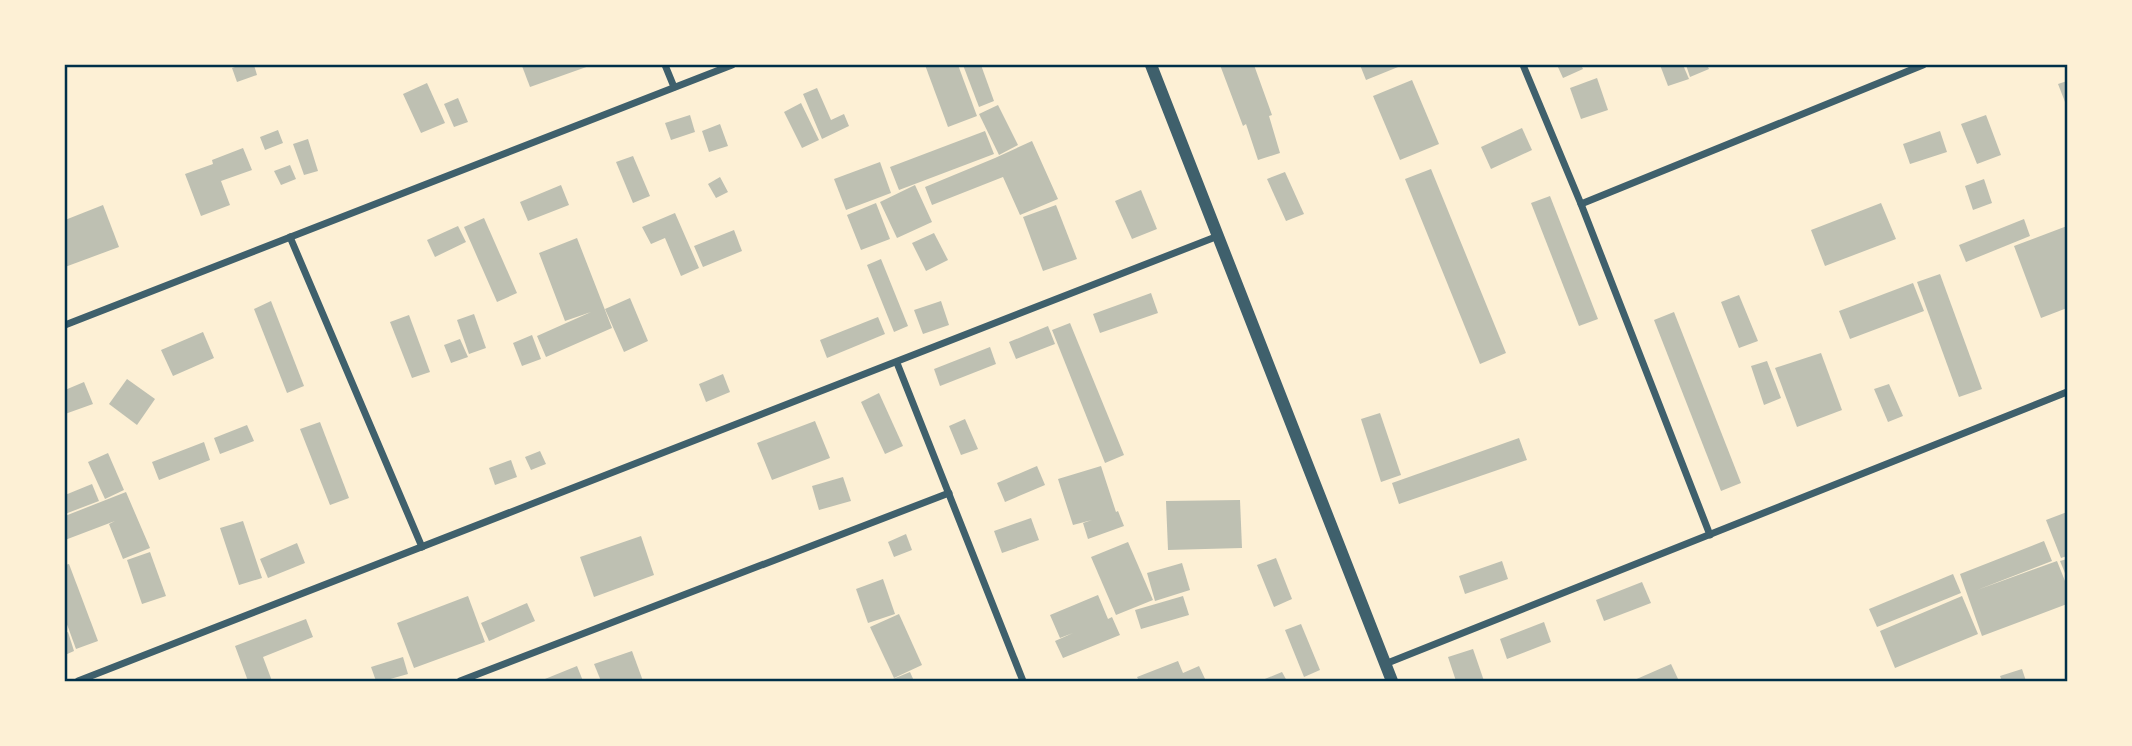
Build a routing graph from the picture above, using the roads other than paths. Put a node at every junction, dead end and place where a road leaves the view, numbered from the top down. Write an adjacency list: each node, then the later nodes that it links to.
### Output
1 (665, 65): 6 (street)
2 (732, 65): 6 (street)
3 (1151, 65): 8 (street)
4 (1523, 65): 7 (street)
5 (1923, 65): 7 (street)
6 (674, 87): 9 (street)
7 (1581, 204): 14 (street)
8 (1218, 236): 11 (street); 16 (street)
9 (290, 237): 10 (street); 15 (street)
10 (65, 325)
11 (897, 363): 13 (street); 15 (street)
12 (2067, 392): 14 (street)
13 (948, 494): 18 (street); 19 (street)
14 (1710, 535): 16 (street)
15 (422, 547): 17 (street)
16 (1385, 664): 20 (street)
17 (78, 681)
18 (460, 681)
19 (1023, 681)
20 (1392, 681)

